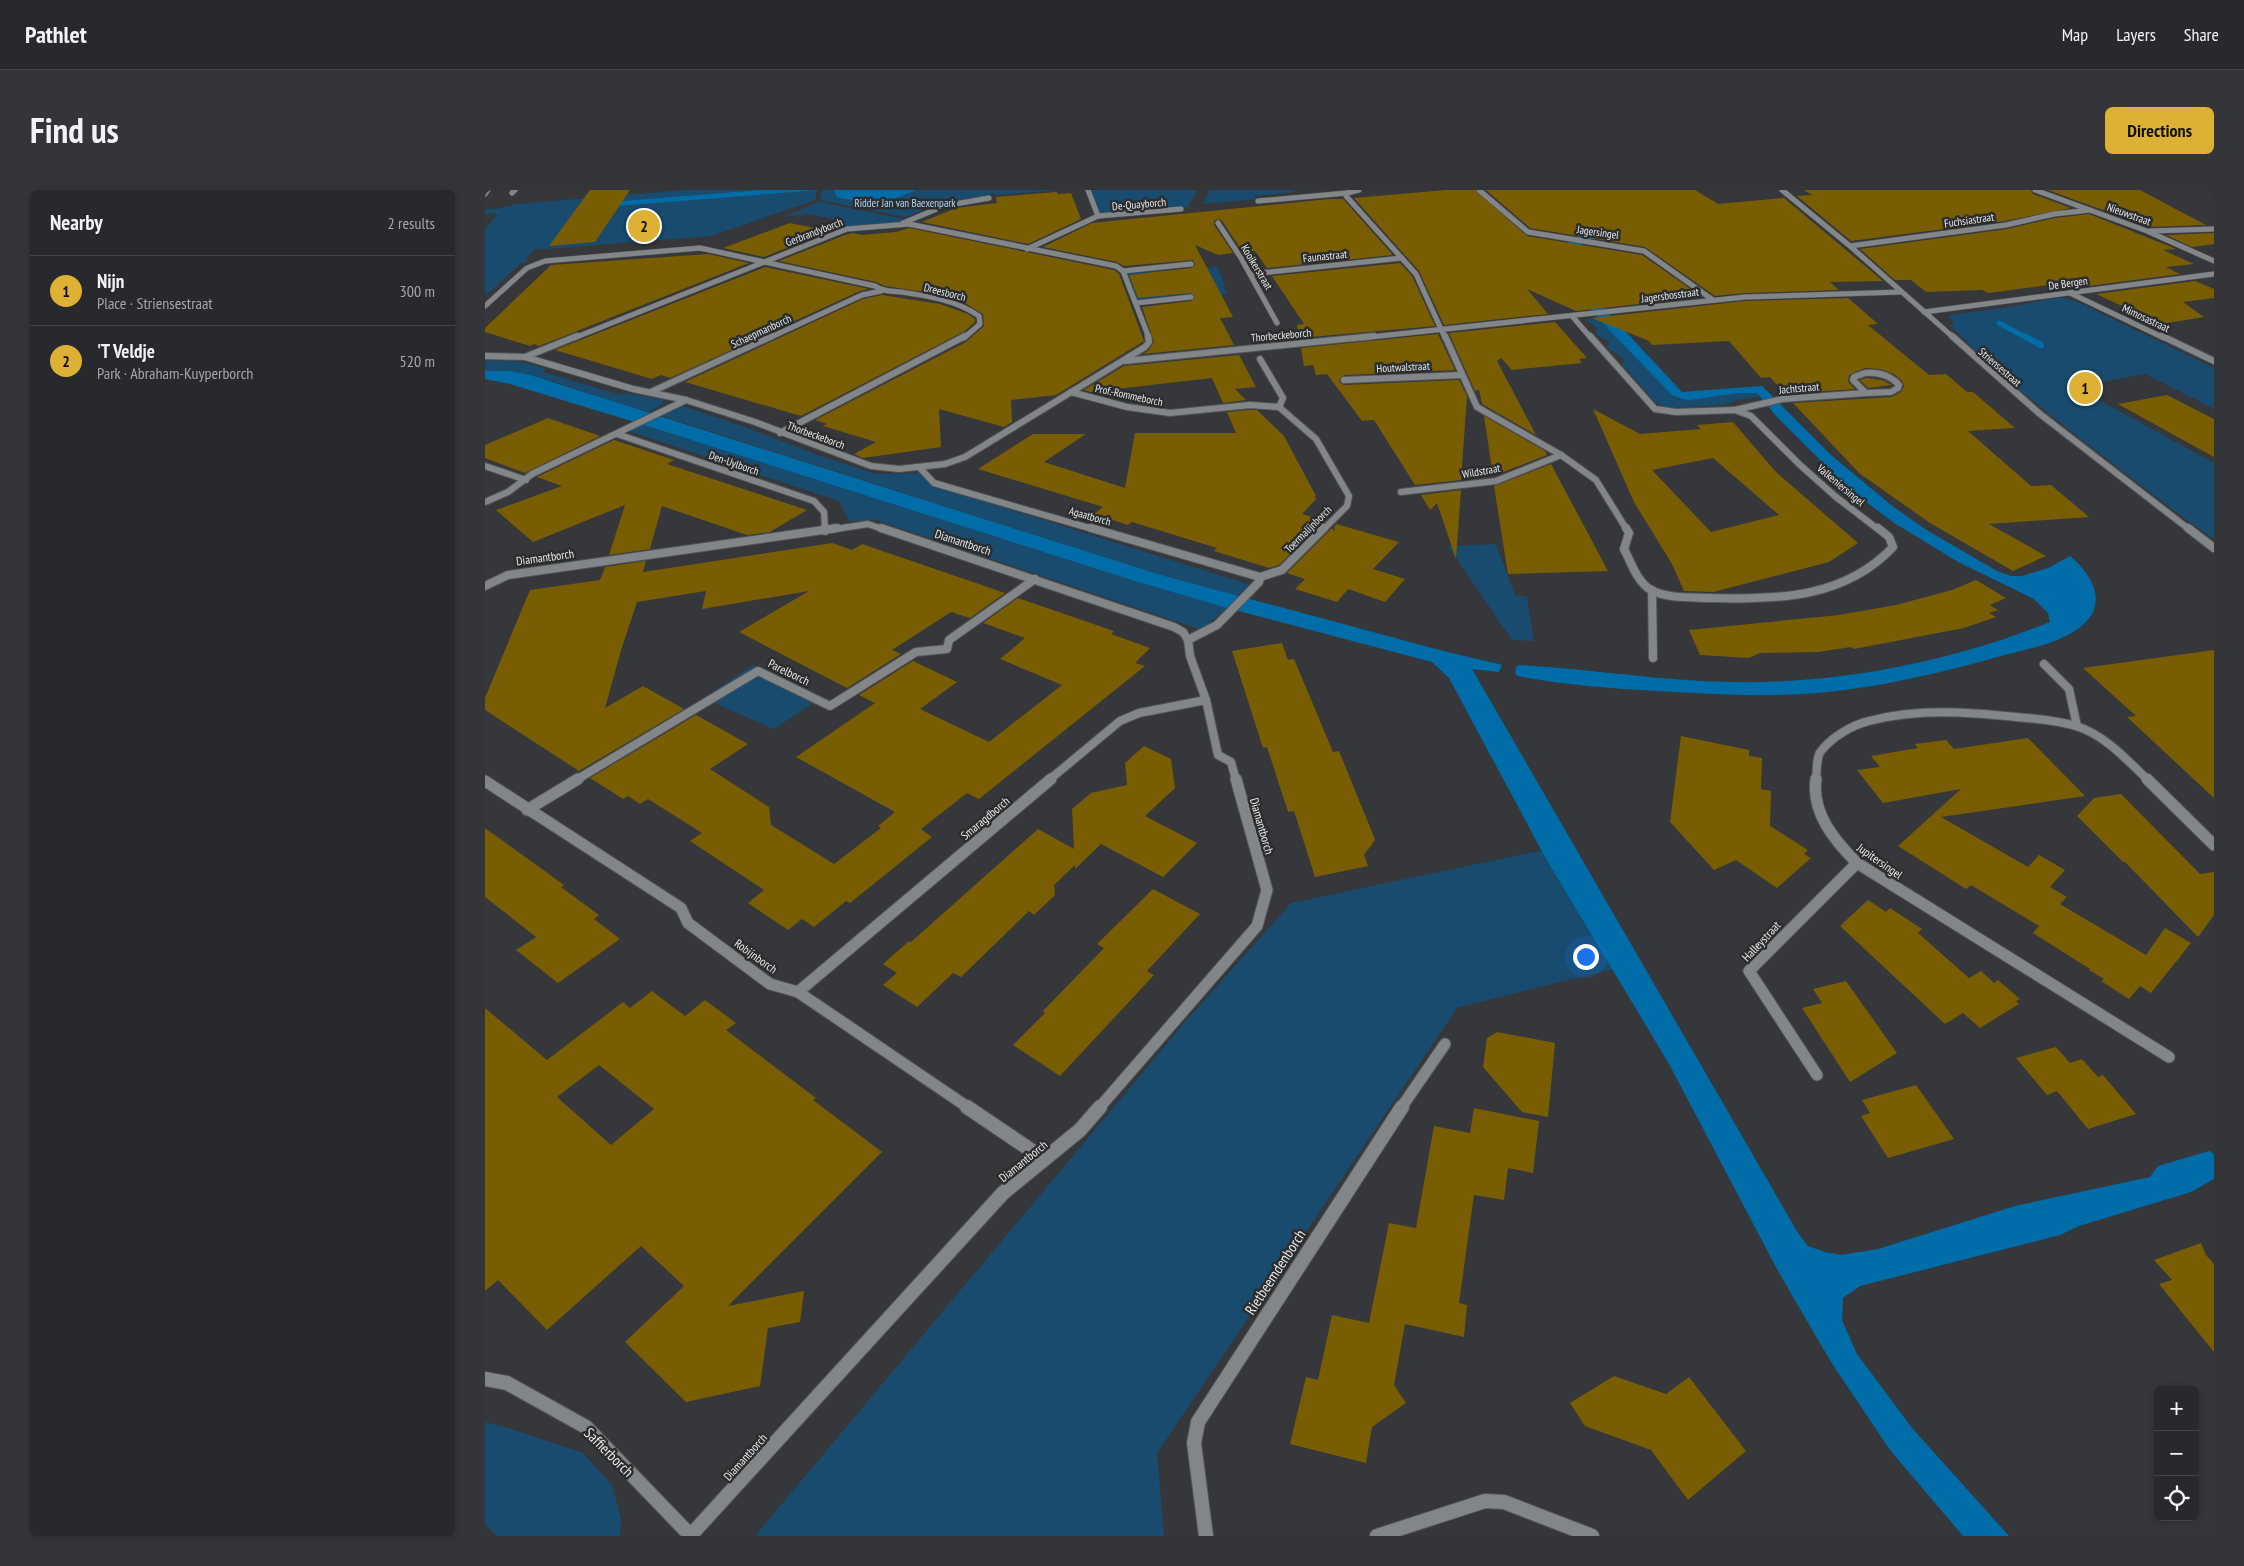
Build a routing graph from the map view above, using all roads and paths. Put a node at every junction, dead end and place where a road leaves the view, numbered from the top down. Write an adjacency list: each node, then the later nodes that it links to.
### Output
1 (488, 190): 9 (street)
2 (1088, 190): 15 (street, De-Quayborch)
3 (1300, 190): 10 (street)
4 (1359, 190): 8 (street)
5 (1479, 190): 33 (street, Jagersingel)
6 (1782, 190): 20 (street, Striensestraat)
7 (2035, 190): 14 (street, Nieuwstraat)
8 (1347, 193): 10 (street); 22 (street)
9 (485, 194)
10 (1305, 197): 12 (street)
11 (989, 198): 16 (street)
12 (1258, 201)
13 (1181, 209): 15 (street, De-Quayborch)
14 (2090, 210): 19 (street, Nieuwstraat); 20 (street, Fuchsiastraat)
15 (1099, 216): 21 (street, De-Quayborch)
16 (903, 223): 21 (street, Gerbrandyborch); 24 (street, Gerbrandyborch)
17 (1218, 223): 27 (street, Kooikerstraat)
18 (2214, 229): 19 (street)
19 (2147, 231): 23 (street, Nieuwstraat)
20 (1850, 246): 30 (street, Striensestraat)
21 (1027, 249): 26 (street, Gerbrandyborch)
22 (1402, 258): 27 (street, Faunastraat); 39 (street)
23 (2214, 261)
24 (763, 262): 29 (street, Dreesborch); 35 (street, Dreesborch); 41 (street, Gerbrandyborch)
25 (1191, 264): 26 (street)
26 (1123, 271): 34 (street, Thorbeckeborch)
27 (1251, 274): 38 (street, Kooikerstraat)
28 (2214, 274): 31 (street, De Bergen)
29 (881, 291): 47 (street, Schaepmanborch); 53 (street, Dreesborch)
30 (1901, 292): 33 (street, Jagersbosstraat); 36 (street, Striensestraat)
31 (2070, 293): 36 (street, De Bergen); 44 (street, Mimosastraat)
32 (1191, 297): 34 (street)
33 (1713, 300): 37 (street, Jagersbosstraat)
34 (1136, 303): 43 (street, Thorbeckeborch)
35 (485, 306)
36 (1924, 312): 62 (street, Striensestraat)
37 (1572, 316): 39 (street, Jagersbosstraat); 52 (street, Valkeniersingel)
38 (1277, 322)
39 (1441, 329): 43 (street, Thorbeckeborch); 45 (street)
40 (485, 356): 41 (street, Thorbeckeborch)
41 (525, 357): 47 (street, Thorbeckeborch)
42 (1260, 359): 51 (street)
43 (1122, 361): 48 (street, Thorbeckeborch)
44 (2214, 361)
45 (1462, 375): 46 (street, Houtwalstraat); 55 (street)
46 (1344, 380)
47 (651, 392): 50 (street, Thorbeckeborch)
48 (1071, 392): 51 (street, Prof.-Rommeborch); 57 (street, Thorbeckeborch)
49 (1867, 393): 49 (street, Jachtstraat); 52 (street, Jachtstraat)
50 (686, 400): 53 (street, Thorbeckeborch); 54 (street)
51 (1275, 406): 63 (street, Toermalijnborch)
52 (1735, 410): 66 (street, Valkeniersingel)
53 (780, 433): 57 (street, Thorbeckeborch)
54 (617, 434): 58 (street); 61 (street, Den-Uylborch)
55 (1561, 455): 59 (street, Wildstraat); 66 (street)
56 (485, 466): 58 (street)
57 (919, 467): 63 (street, Agaatborch)
58 (526, 480): 60 (street)
59 (1401, 492)
60 (485, 502)
61 (825, 530): 64 (street, Diamantborch); 65 (street, Diamantborch)
62 (2214, 548)
63 (1260, 577): 67 (street)
64 (1035, 579): 67 (street, Diamantborch); 73 (street, Parelborch)
65 (485, 586)
66 (1652, 590): 68 (street)
67 (1188, 640): 70 (street, Diamantborch)
68 (1653, 658)
69 (2044, 664): 71 (street)
70 (1206, 700): 76 (street, Smaragdborch); 80 (street, Diamantborch)
71 (2077, 726): 74 (street, Jupitersingel); 75 (street, Jupitersingel)
72 (485, 781): 73 (street, Robijnborch)
73 (527, 810): 76 (street, Robijnborch)
74 (2214, 845)
75 (1857, 863): 78 (street, Jupitersingel); 79 (street, Halleystraat)
76 (798, 992): 80 (street, Robijnborch)
77 (1445, 1044): 83 (street, Rietbeemdenborch)
78 (2169, 1057)
79 (1817, 1075)
80 (1044, 1159): 82 (street, Diamantborch)
81 (485, 1379): 82 (street, Saffierborch)
82 (690, 1536)
83 (1206, 1536)
84 (1377, 1536): 85 (street)
85 (1592, 1536)

